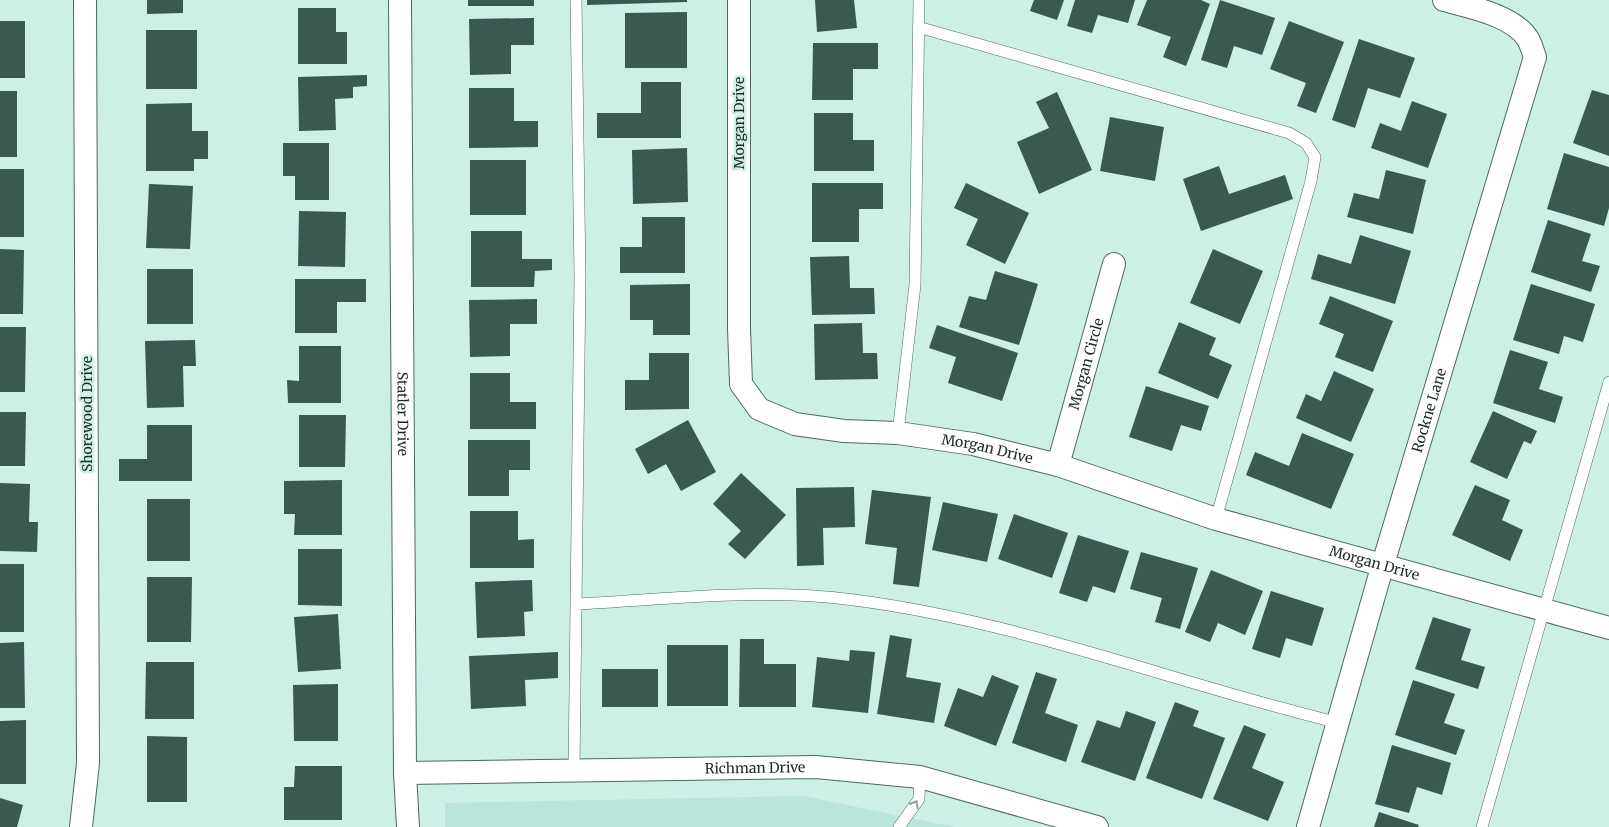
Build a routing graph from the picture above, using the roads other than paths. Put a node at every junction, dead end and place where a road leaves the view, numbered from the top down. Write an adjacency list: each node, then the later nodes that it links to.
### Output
1 (86, 0): 21 (street, Shorewood Drive)
2 (400, 0): 19 (street, Statler Drive)
3 (576, 0): 14 (lane)
4 (739, 0): 10 (street, Morgan Drive)
5 (919, 0): 7 (lane)
6 (1444, 0): 13 (street, Rockne Lane)
7 (918, 27): 10 (lane); 12 (lane)
8 (1114, 264): 11 (street, Morgan Circle)
9 (1609, 382): 15 (lane)
10 (898, 433): 11 (street, Morgan Drive)
11 (1058, 465): 12 (street, Morgan Drive)
12 (1216, 519): 13 (street, Morgan Drive)
13 (1383, 564): 15 (street, Morgan Drive); 17 (street, Rockne Lane)
14 (577, 604): 17 (lane); 18 (lane)
15 (1545, 609): 16 (street, Morgan Drive); 26 (lane)
16 (1609, 628)
17 (1339, 723): 25 (street, Rockne Lane)
18 (574, 771): 19 (street, Richman Drive); 20 (street, Richman Drive)
19 (405, 773): 22 (street, Statler Drive)
20 (920, 777): 23 (lane, one-way to 20); 24 (street, Richman Drive)
21 (82, 827)
22 (408, 827)
23 (899, 827)
24 (1097, 827)
25 (1308, 827)
26 (1482, 827)

